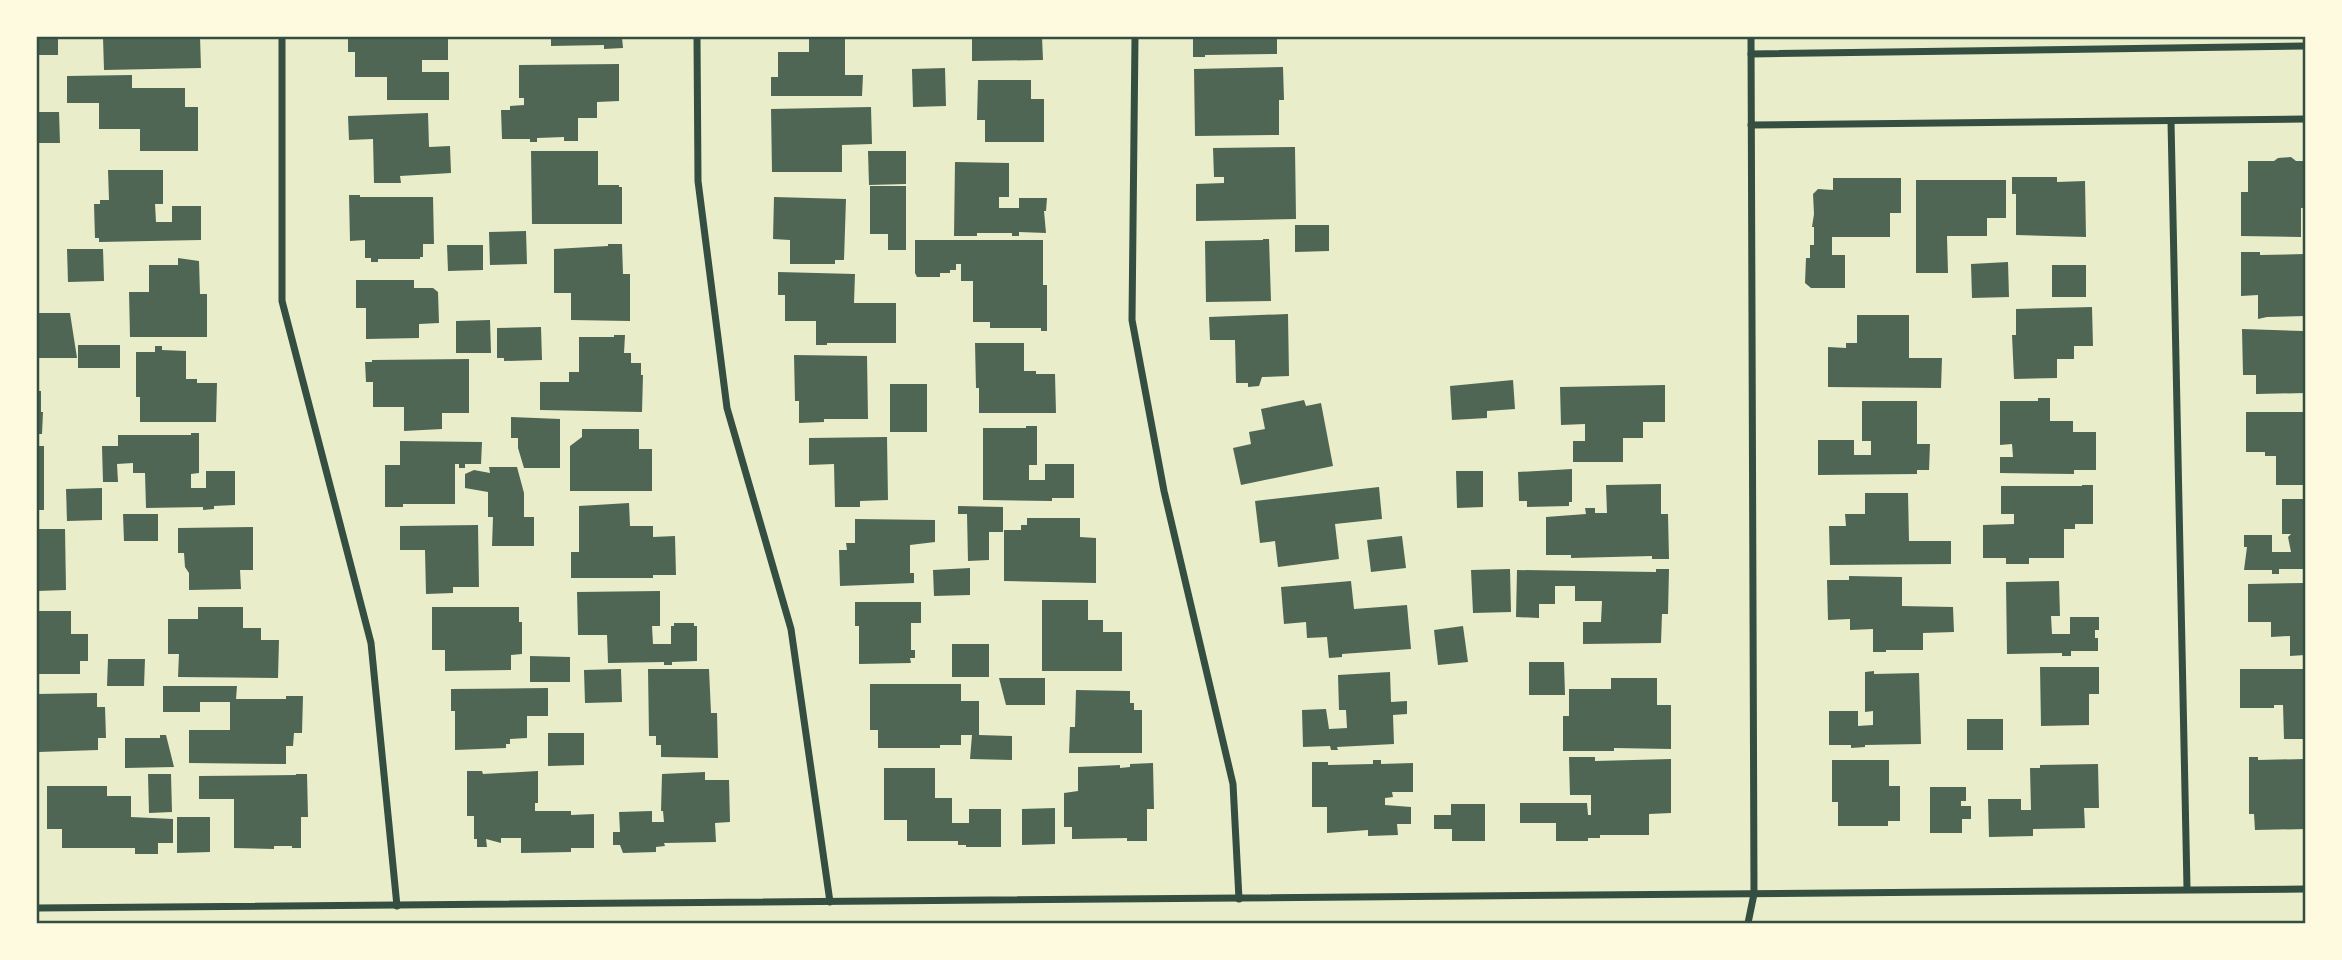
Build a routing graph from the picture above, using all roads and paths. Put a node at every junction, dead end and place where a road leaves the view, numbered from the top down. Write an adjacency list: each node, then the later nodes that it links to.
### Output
1 (282, 37): 15 (street)
2 (697, 37): 14 (street)
3 (1135, 37): 13 (street)
4 (1751, 37): 6 (street)
5 (2305, 46): 6 (street)
6 (1751, 54): 9 (street)
7 (2305, 119): 8 (street)
8 (2171, 121): 9 (street); 10 (street)
9 (1751, 125): 12 (street)
10 (2187, 888): 11 (street); 12 (street)
11 (2305, 889)
12 (1754, 894): 13 (street); 17 (street)
13 (1239, 899): 14 (street)
14 (830, 902): 15 (street)
15 (397, 906): 16 (street)
16 (37, 908)
17 (1748, 923)

